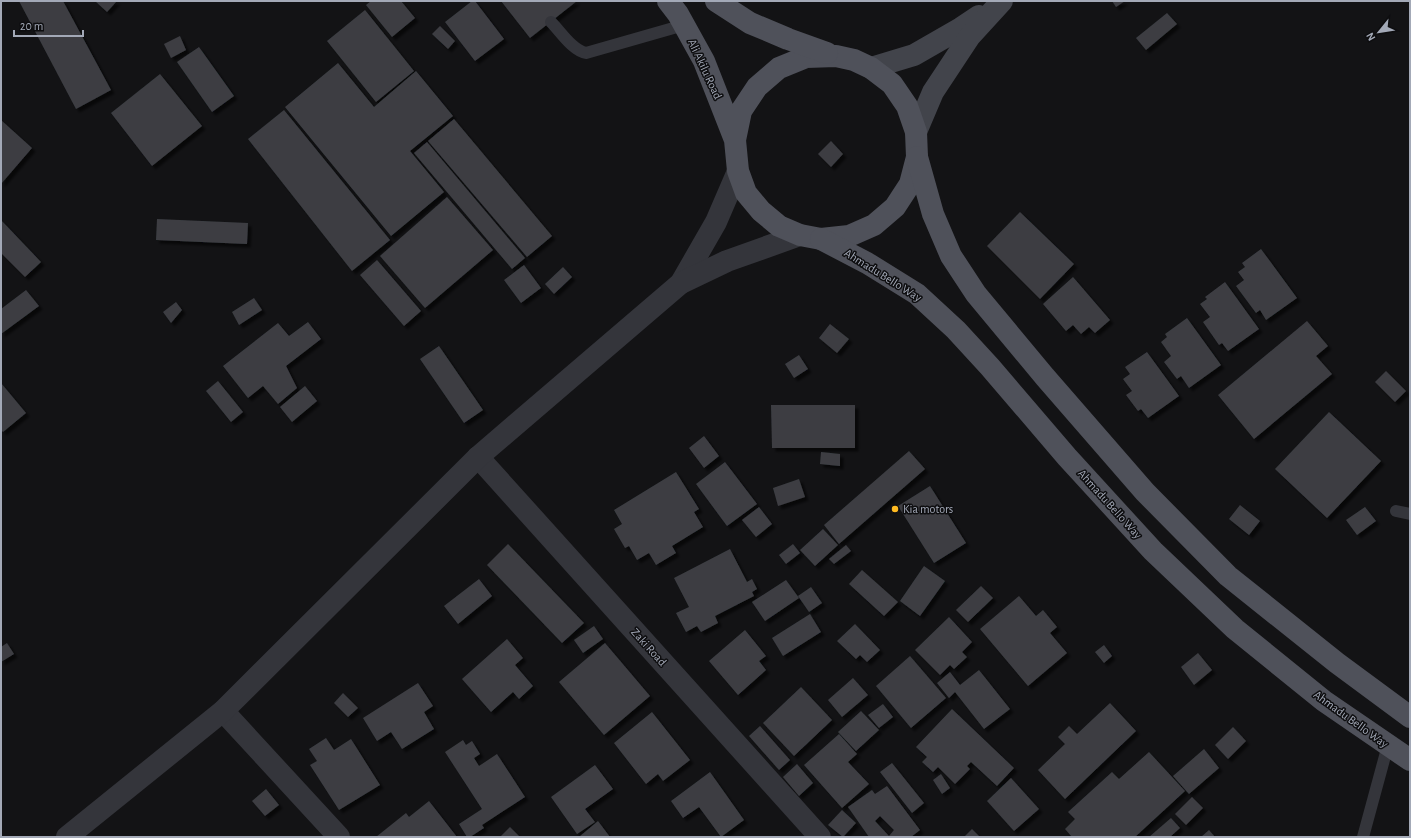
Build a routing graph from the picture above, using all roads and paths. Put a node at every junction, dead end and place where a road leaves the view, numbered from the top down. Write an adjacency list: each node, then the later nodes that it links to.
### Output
1 (668, 1): 5 (main road, Ali Akilu Road)
2 (716, 1): 6 (main road)
3 (1002, 1): 7 (main road); 8 (main road)
4 (551, 22): 5 (lane)
5 (684, 25): 9 (main road, Ali Akilu Road)
6 (836, 56): 7 (main road); 9 (main road)
7 (871, 68): 8 (main road)
8 (916, 132): 10 (main road)
9 (734, 140): 11 (main road)
10 (917, 157): 13 (main road); 19 (main road)
11 (738, 171): 12 (main road); 14 (street)
12 (800, 235): 13 (main road); 14 (street)
13 (821, 239): 20 (main road, Ahmadu Bello Way)
14 (681, 284): 15 (street)
15 (478, 457): 18 (street); 24 (street, Zaki Road)
16 (1396, 511): 17 (lane)
17 (1410, 514)
18 (223, 711): 22 (street); 23 (street)
19 (1409, 715)
20 (1388, 745): 21 (main road, Ahmadu Bello Way); 25 (lane)
21 (1410, 760)
22 (67, 837)
23 (339, 837)
24 (820, 837)
25 (1363, 837)

